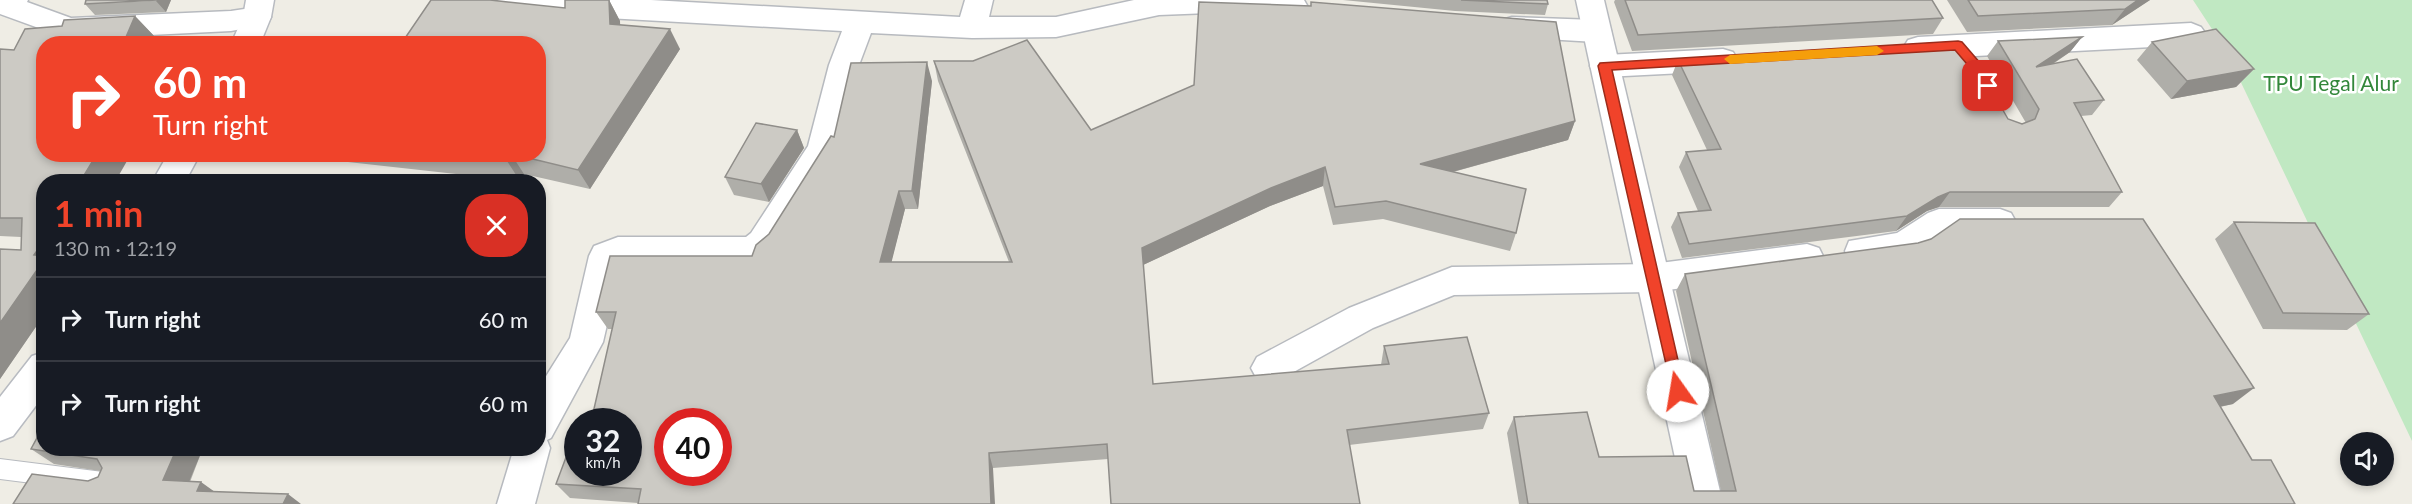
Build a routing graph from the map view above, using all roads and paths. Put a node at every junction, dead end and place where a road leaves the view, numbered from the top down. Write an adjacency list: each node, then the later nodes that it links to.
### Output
1 (14, 0): 6 (street)
2 (465, 0): 5 (street)
3 (979, 0): 12 (street)
4 (1235, 1): 7 (street); 12 (street)
5 (704, 7): 10 (street)
6 (258, 8): 14 (street)
7 (1321, 10)
8 (1593, 16): 11 (street); 18 (street)
9 (1941, 18): 15 (street)
10 (860, 23): 12 (street); 24 (street)
11 (1490, 25)
12 (972, 28)
13 (2191, 34): 15 (street)
14 (248, 36)
15 (1958, 45): 16 (street); 19 (street)
16 (1892, 50)
17 (1751, 58): 18 (street)
18 (1605, 66): 21 (street)
19 (1982, 77)
20 (2032, 222): 21 (street)
21 (1652, 278): 22 (street); 30 (street)
22 (1269, 368)
23 (36, 378): 25 (street)
24 (546, 409)
25 (0, 425)
26 (530, 456): 29 (street)
27 (0, 469): 28 (lane)
28 (111, 483)
29 (516, 504)
30 (1704, 504)

